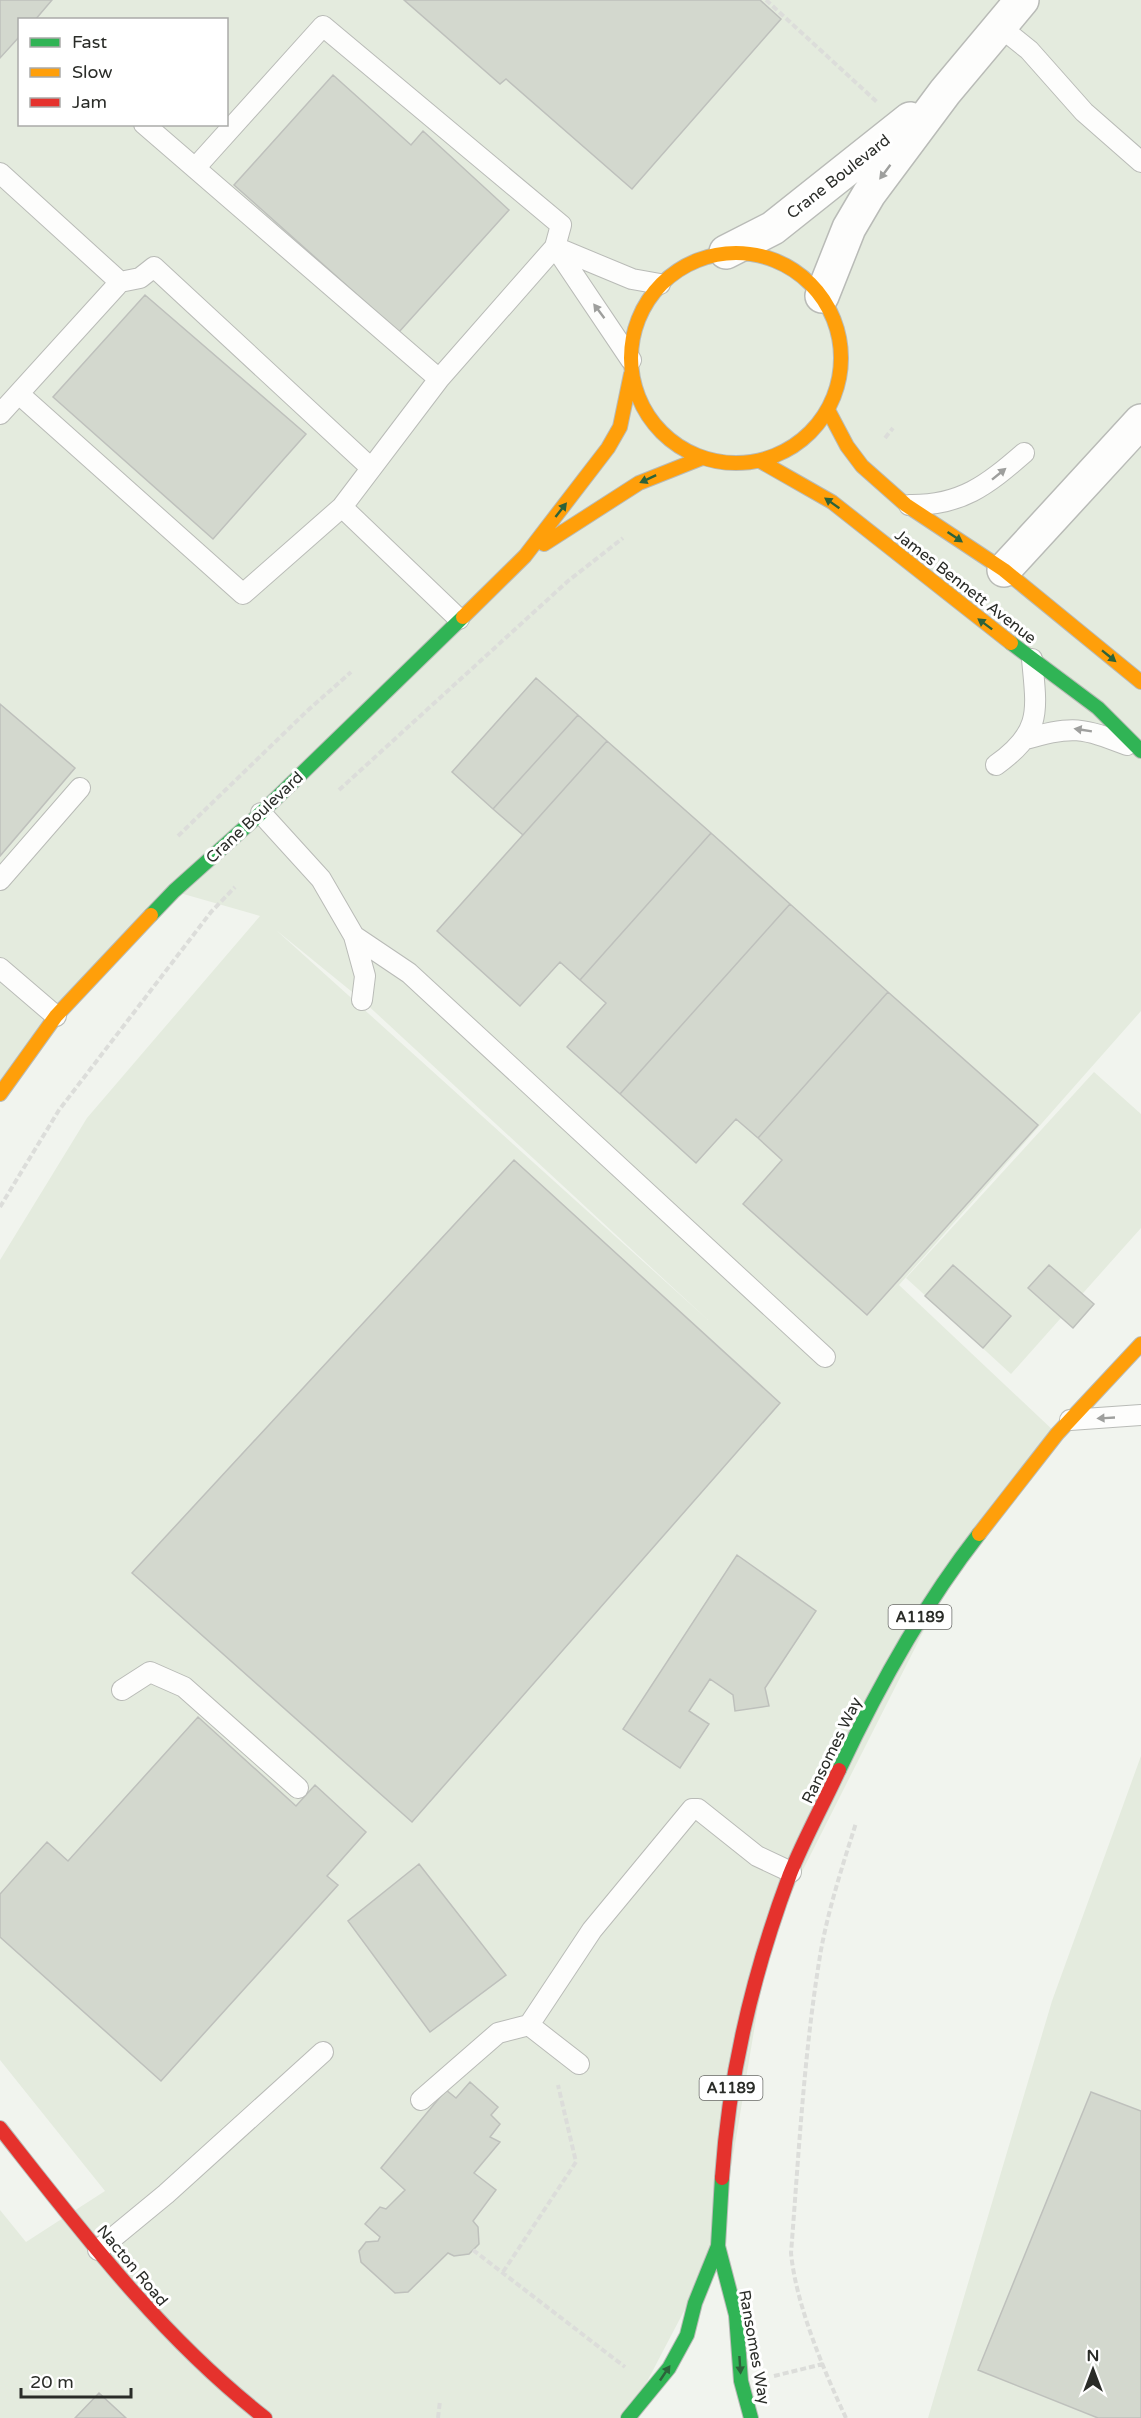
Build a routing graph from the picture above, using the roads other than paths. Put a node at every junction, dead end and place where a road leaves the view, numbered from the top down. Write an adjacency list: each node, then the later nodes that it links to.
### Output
1 (1022, 0): 2 (street, Crane Boulevard)
2 (999, 26): 3 (street, Crane Boulevard); 5 (lane)
3 (945, 92): 9 (street, Crane Boulevard); 12 (street, Crane Boulevard, one-way to 12)
4 (146, 126): 6 (lane)
5 (1141, 162)
6 (196, 167): 8 (lane); 14 (lane)
7 (0, 173): 10 (lane)
8 (555, 247): 11 (lane); 13 (lane, one-way to 8); 14 (lane)
9 (726, 252): 11 (street); 12 (street)
10 (120, 282): 15 (lane); 22 (lane)
11 (660, 284): 13 (street)
12 (822, 297): 16 (street)
13 (631, 367): 20 (street); 25 (street, Crane Boulevard, one-way to 13)
14 (439, 379): 22 (lane)
15 (19, 394): 17 (lane); 24 (lane)
16 (828, 410): 21 (street); 23 (street, James Bennett Avenue)
17 (0, 414)
18 (1141, 421): 26 (street)
19 (1024, 453): 23 (lane, one-way to 19)
20 (702, 458): 21 (street); 25 (street, Crane Boulevard, one-way to 25)
21 (760, 461): 28 (street, James Bennett Avenue, one-way to 21)
22 (371, 468): 24 (lane)
23 (906, 505): 26 (street, James Bennett Avenue, one-way to 26)
24 (342, 507): 27 (lane)
25 (525, 556): 27 (street, Crane Boulevard)
26 (1004, 570): 29 (street, James Bennett Avenue, one-way to 29)
27 (459, 619): 34 (street, Crane Boulevard)
28 (1032, 659): 30 (lane); 31 (street, James Bennett Avenue)
29 (1141, 682)
30 (1026, 739): 31 (lane, one-way to 30); 32 (lane)
31 (1139, 750)
32 (996, 765)
33 (80, 788): 35 (lane)
34 (261, 813): 36 (lane); 39 (street, Crane Boulevard)
35 (0, 880)
36 (354, 936): 38 (lane); 42 (lane)
37 (0, 968): 39 (lane)
38 (362, 1000)
39 (56, 1016): 40 (street, Crane Boulevard)
40 (0, 1094)
41 (1141, 1344): 44 (street, Ransomes Way / A1189)
42 (825, 1357)
43 (1141, 1415): 44 (lane, one-way to 44)
44 (1070, 1420): 47 (street, Ransomes Way / A1189)
45 (122, 1690): 46 (lane)
46 (298, 1788)
47 (791, 1872): 48 (lane); 53 (street, Ransomes Way / A1189)
48 (529, 2025): 50 (lane); 51 (lane)
49 (323, 2052): 54 (lane)
50 (579, 2064)
51 (421, 2100)
52 (0, 2128): 54 (street, Nacton Road)
53 (718, 2246): 57 (street, Ransomes Way / A1189, one-way to 53); 58 (street, Ransomes Way / A1189, one-way to 58)
54 (98, 2250): 55 (street, Nacton Road)
55 (260, 2414): 56 (street, Nacton Road)
56 (277, 2418)
57 (628, 2418)
58 (751, 2418)

